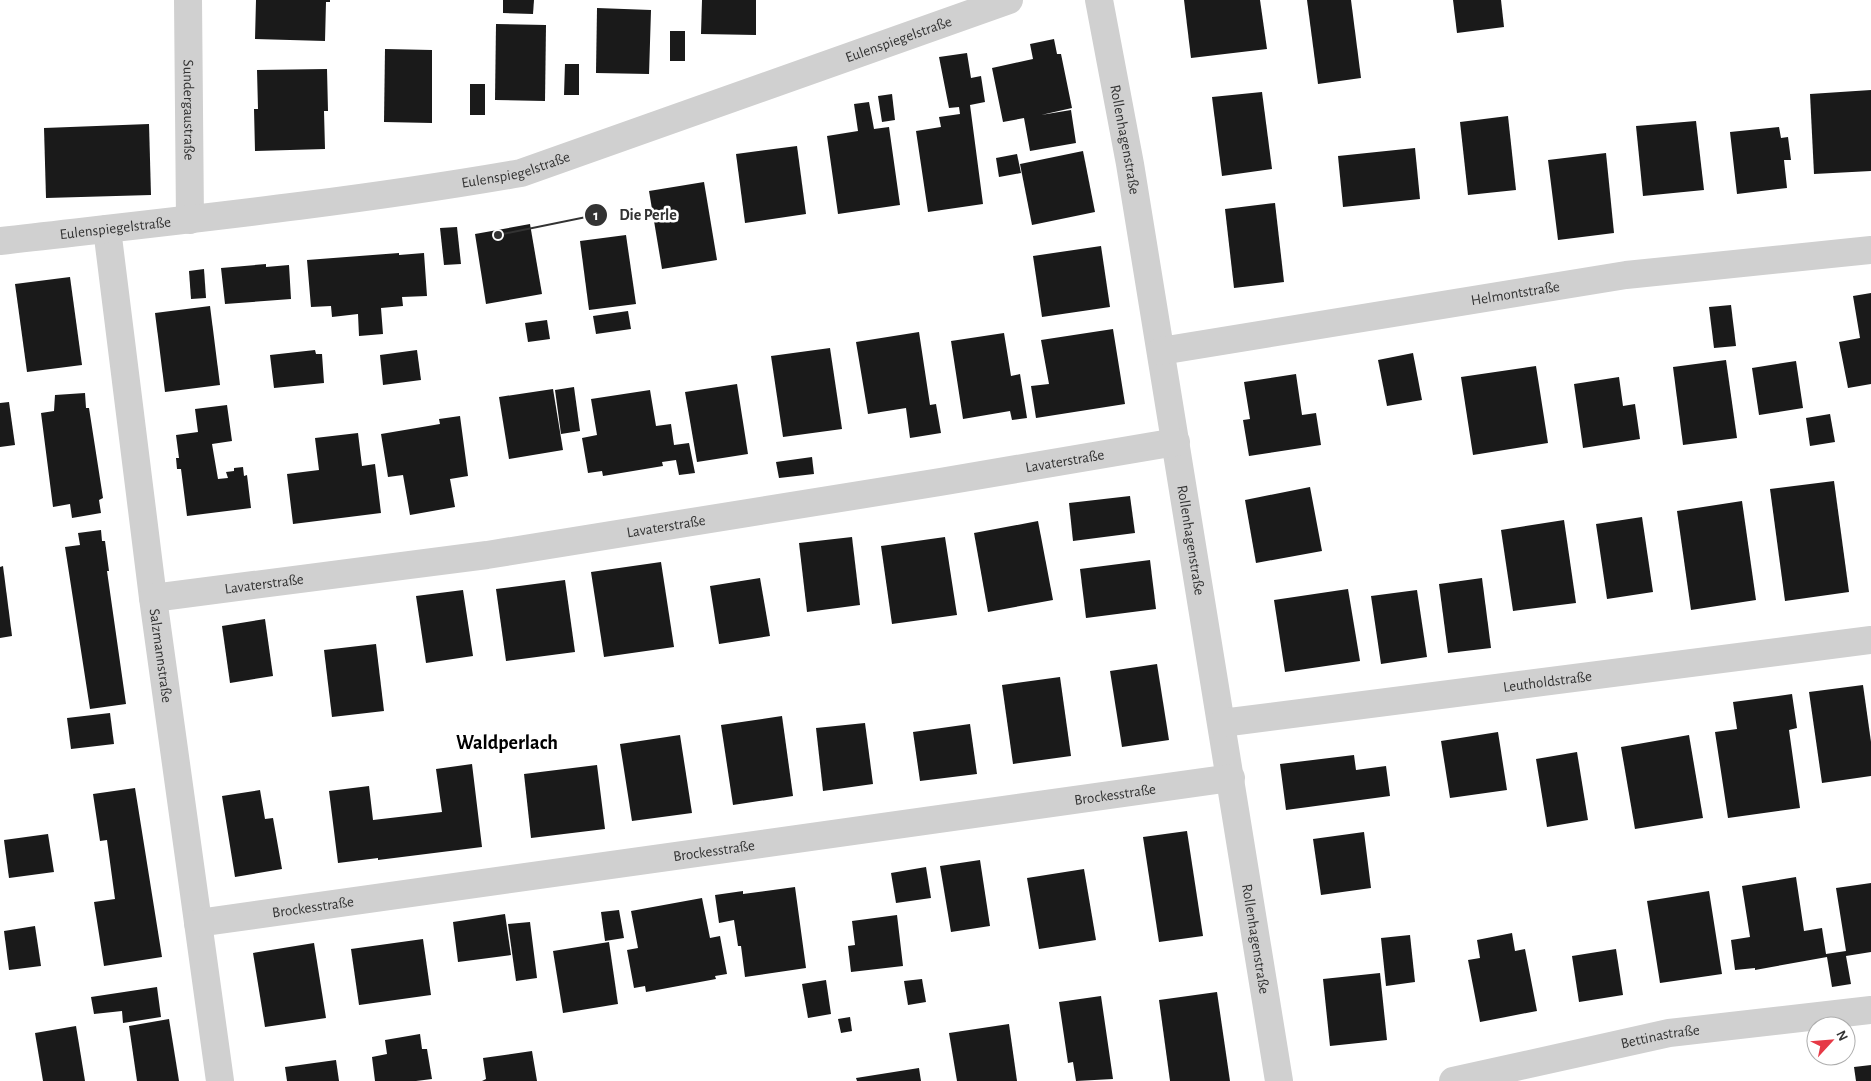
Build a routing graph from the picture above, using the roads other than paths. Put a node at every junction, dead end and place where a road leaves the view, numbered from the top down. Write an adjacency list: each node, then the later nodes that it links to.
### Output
1 (188, 0): 4 (street, Sundergaustraße)
2 (1009, 0): 4 (street, Eulenspiegelstraße)
3 (1099, 0): 8 (street, Rollenhagenstraße)
4 (190, 220): 5 (street, Eulenspiegelstraße)
5 (107, 229): 6 (street, Eulenspiegelstraße); 10 (street, Salzmannstraße)
6 (0, 242)
7 (1871, 250): 8 (street, Helmontstraße)
8 (1161, 351): 9 (street, Rollenhagenstraße)
9 (1176, 442): 10 (street, Lavaterstraße); 12 (street, Rollenhagenstraße)
10 (153, 598): 14 (street, Salzmannstraße)
11 (1871, 640): 12 (street, Leutholdstraße)
12 (1222, 723): 13 (street, Rollenhagenstraße)
13 (1231, 778): 14 (street, Brockesstraße); 17 (street, Rollenhagenstraße)
14 (198, 923): 16 (street, Salzmannstraße)
15 (1871, 1010): 18 (street, Bettinastraße)
16 (220, 1081)
17 (1279, 1081)
18 (1453, 1081)

